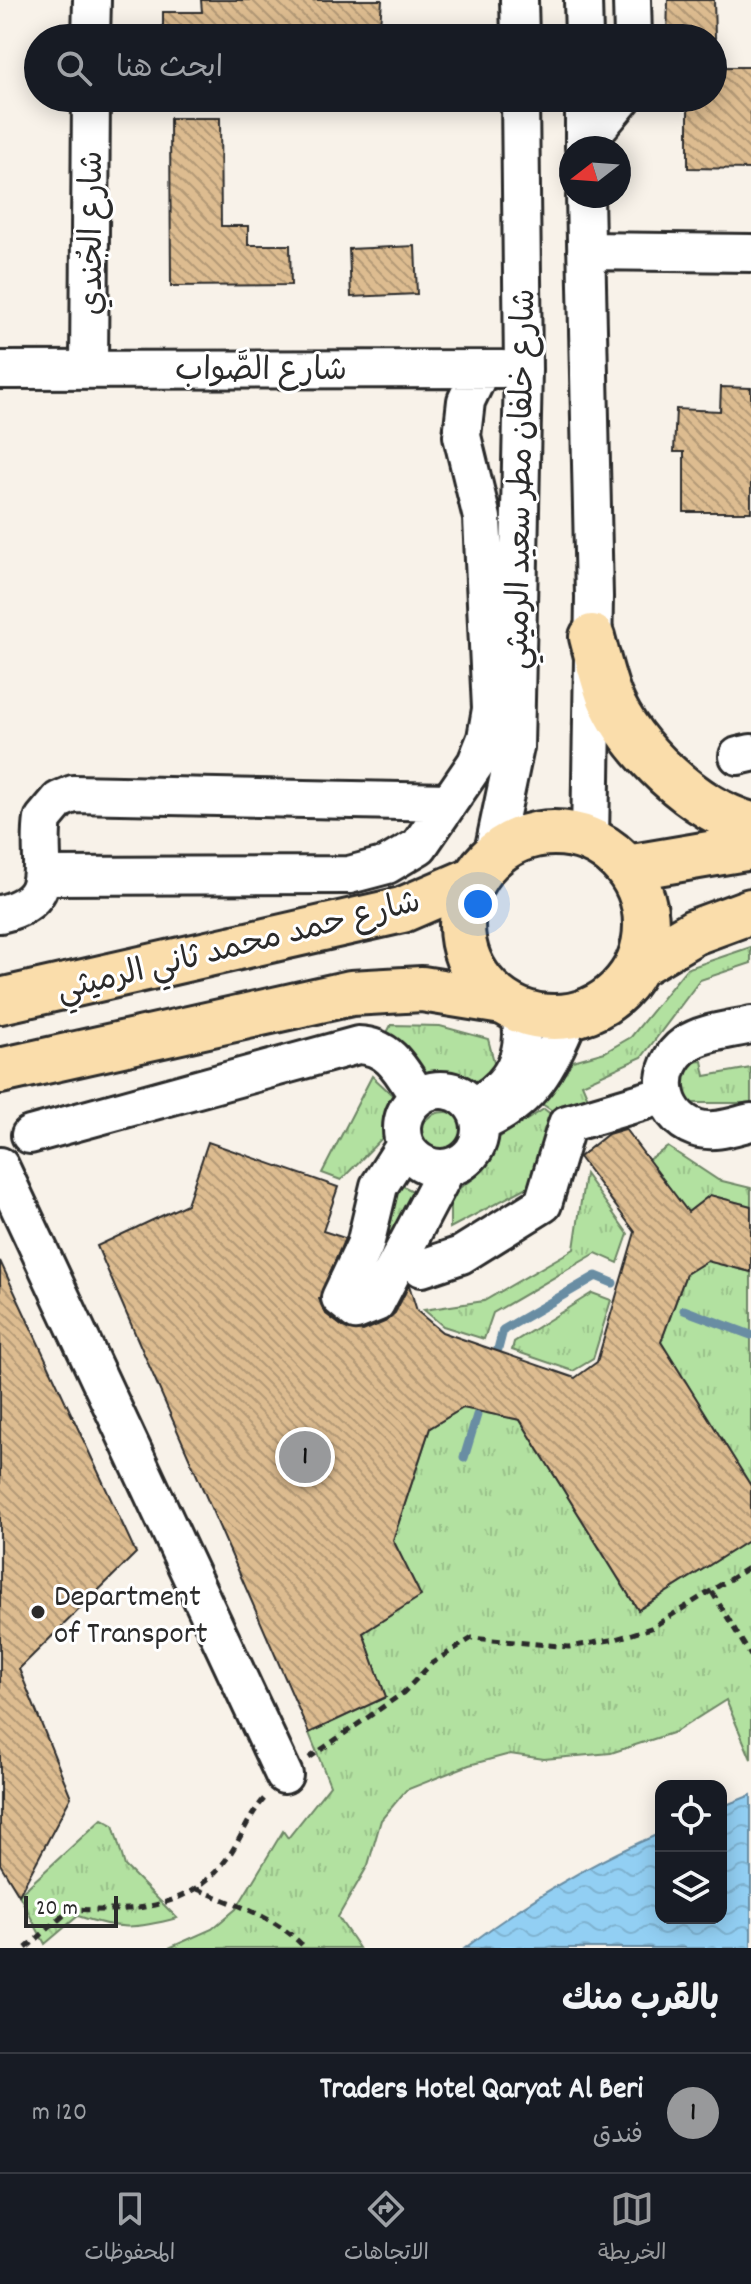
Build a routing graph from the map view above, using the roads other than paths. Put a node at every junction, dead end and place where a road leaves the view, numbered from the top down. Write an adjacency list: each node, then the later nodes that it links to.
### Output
1 (92, 0): 5 (street)
2 (519, 0): 6 (street)
3 (583, 0): 7 (street)
4 (632, 0): 8 (street)
5 (91, 24)
6 (520, 24)
7 (584, 24)
8 (633, 24)
9 (91, 112): 18 (street, شارع الجُندي)
10 (520, 112): 19 (street, شارع خلفان مطر سعيد الرميثي)
11 (584, 112): 13 (street)
12 (612, 112): 14 (street)
13 (584, 136)
14 (592, 136)
15 (585, 208): 16 (street, شارع خلفان مطر سعيد الرميثي)
16 (586, 251): 17 (street); 22 (street, شارع خلفان مطر سعيد الرميثي)
17 (751, 253)
18 (89, 367): 20 (street, شارع الصَّواب); 21 (street, شارع الصَّواب)
19 (523, 369): 21 (street, شارع الصَّواب); 27 (street, شارع خلفان مطر سعيد الرميثي)
20 (0, 370)
21 (481, 370): 23 (street)
22 (592, 637): 24 (main road); 25 (street, شارع خلفان مطر سعيد الرميثي)
23 (449, 802): 29 (street); 29 (street)
24 (751, 825)
25 (590, 840): 27 (main road); 28 (main road)
26 (751, 847): 28 (main road)
27 (483, 868): 33 (main road, شارع حمد محمد ثاني الرميثي); 34 (main road)
28 (627, 868): 32 (main road)
29 (42, 876): 31 (street)
30 (751, 911): 32 (main road)
31 (0, 914)
32 (638, 965): 35 (main road)
33 (0, 1001)
34 (511, 1006): 35 (main road); 37 (main road); 40 (street)
35 (570, 1016): 40 (street)
36 (751, 1025): 38 (street)
37 (0, 1071)
38 (665, 1095): 41 (street); 46 (street)
39 (418, 1097): 40 (street); 42 (street); 43 (street)
40 (477, 1115): 45 (street)
41 (751, 1122)
42 (30, 1135)
43 (405, 1145): 45 (street); 45 (street)
44 (0, 1166): 47 (street)
45 (447, 1168)
46 (422, 1268)
47 (284, 1775)

